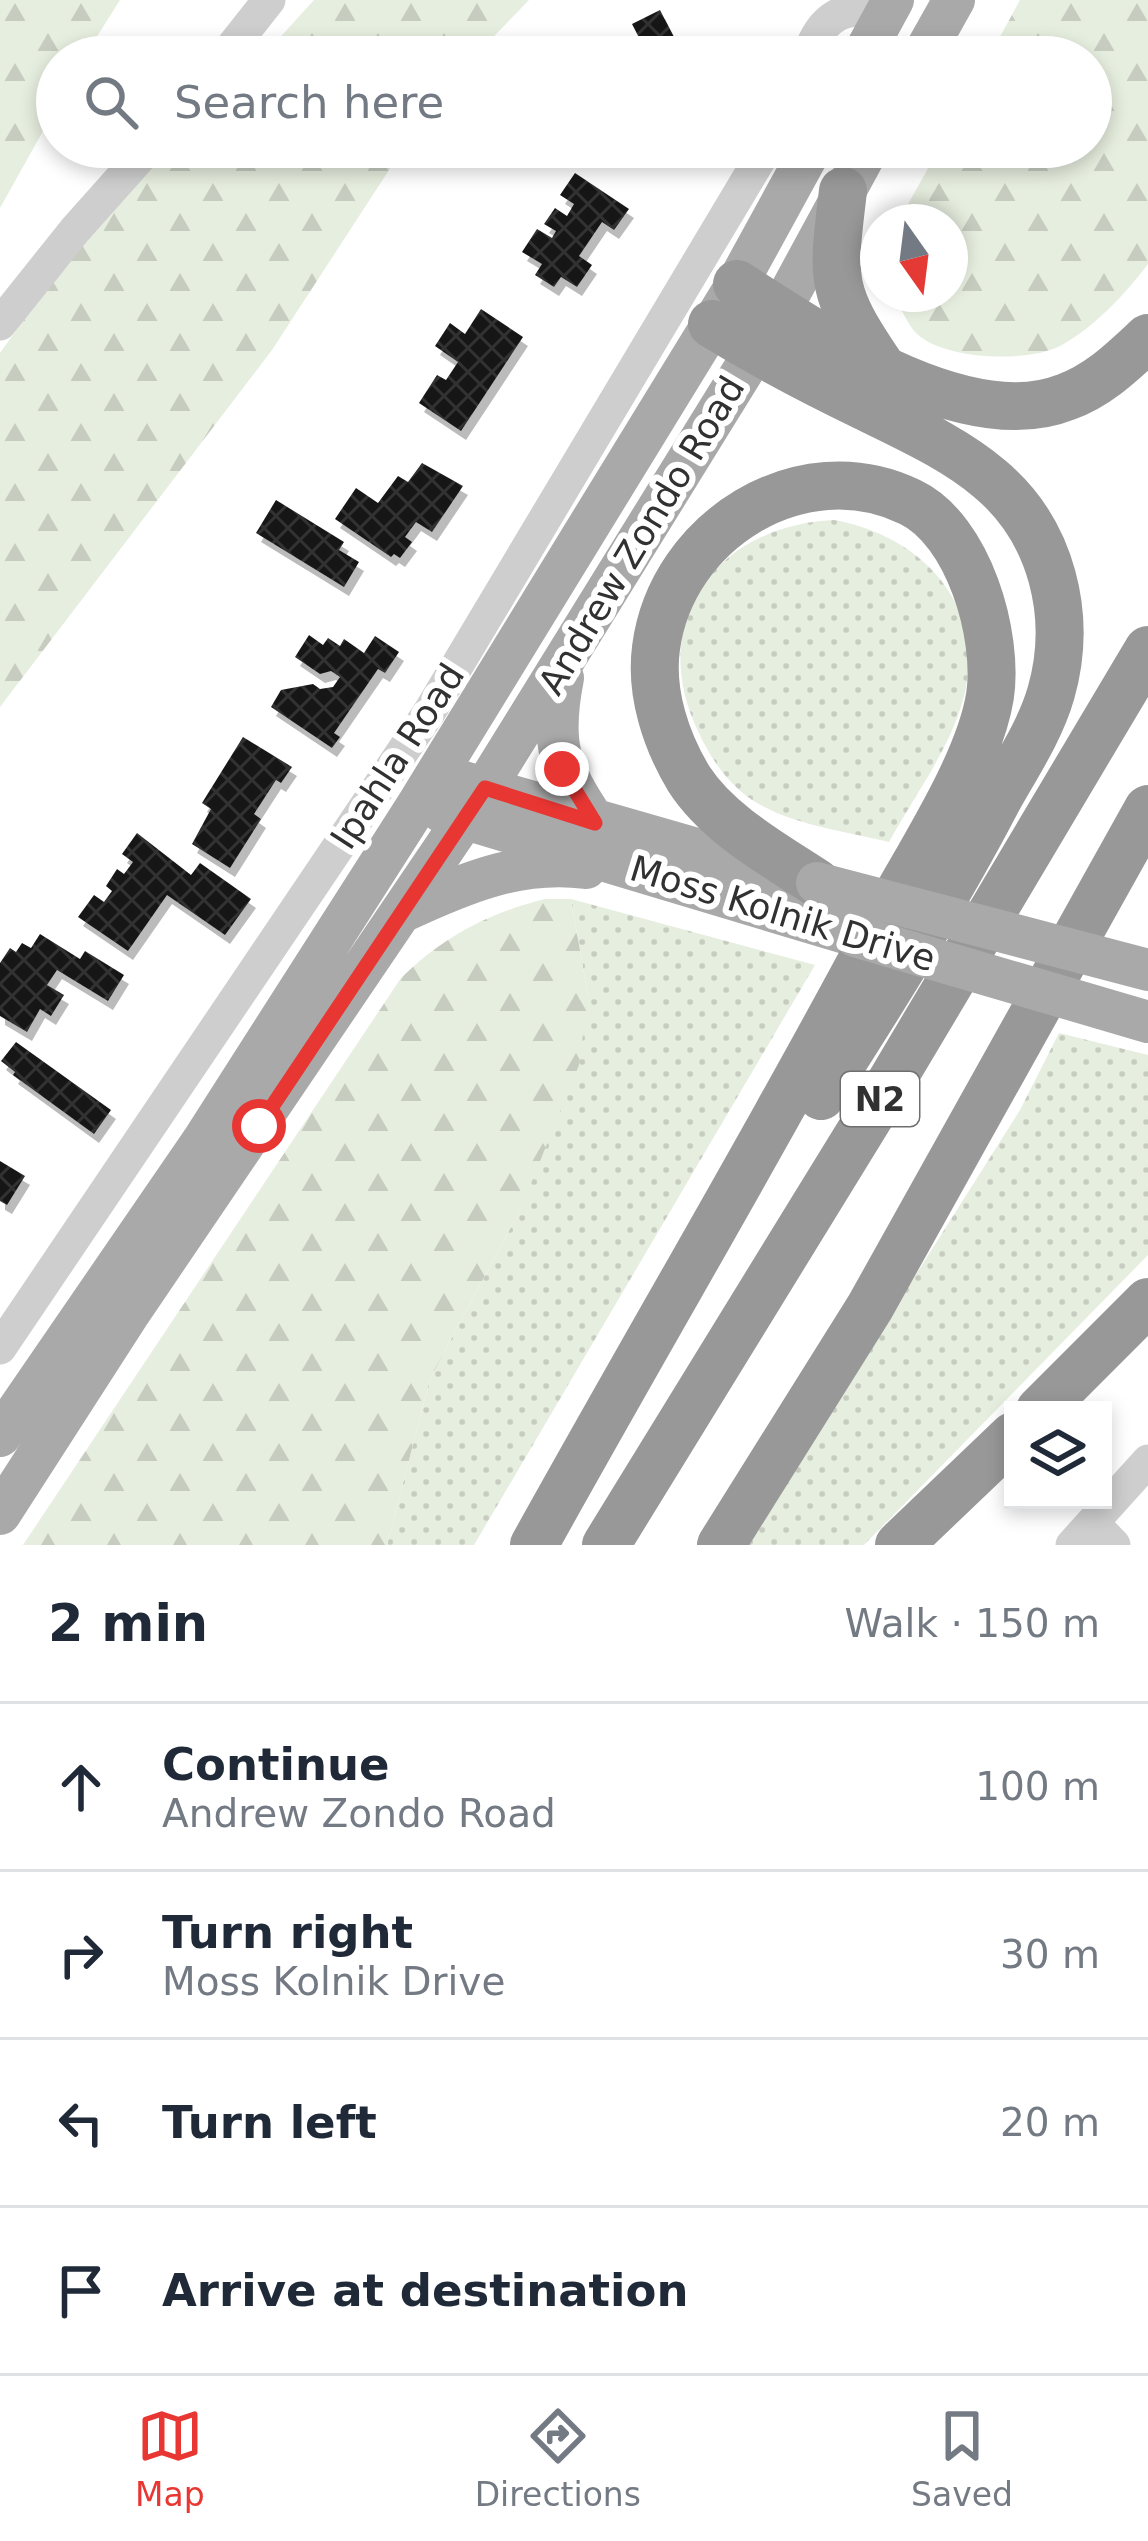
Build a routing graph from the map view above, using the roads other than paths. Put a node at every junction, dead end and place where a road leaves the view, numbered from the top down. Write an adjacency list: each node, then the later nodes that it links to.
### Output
1 (269, 0): 4 (street)
2 (954, 0): 7 (main road)
3 (889, 8): 5 (street); 6 (main road)
4 (241, 36)
5 (815, 36)
6 (874, 36)
7 (934, 36)
8 (130, 168): 14 (street)
9 (754, 168): 30 (street, Ipahla Road)
10 (800, 168): 13 (main road, Andrew Zondo Road)
11 (856, 168): 12 (main road, Andrew Zondo Road)
12 (842, 191): 15 (main road, Andrew Zondo Road); 17 (highway)
13 (724, 304): 15 (highway); 20 (main road, Andrew Zondo Road)
14 (0, 324)
15 (766, 330): 17 (highway); 19 (main road, Andrew Zondo Road); 37 (highway)
16 (1148, 338): 17 (highway)
17 (887, 374)
18 (1148, 650): 38 (highway, N2)
19 (567, 659): 21 (main road, Andrew Zondo Road); 23 (main road)
20 (427, 789): 21 (main road, Moss Kolnik Drive); 32 (main road, Andrew Zondo Road)
21 (475, 804): 23 (main road, Moss Kolnik Drive); 25 (main road, Moss Kolnik Drive); 26 (main road, Andrew Zondo Road)
22 (1148, 808): 39 (highway, N2)
23 (595, 823): 24 (main road, Moss Kolnik Drive)
24 (780, 879): 25 (main road, Moss Kolnik Drive); 27 (main road, Moss Kolnik Drive, bridge); 28 (main road, Moss Kolnik Drive, bridge); 37 (highway)
25 (670, 880): 26 (main road)
26 (400, 913): 35 (main road, Andrew Zondo Road)
27 (1148, 970)
28 (1148, 1022)
29 (1148, 1302): 31 (highway)
30 (0, 1348)
31 (1049, 1401)
32 (0, 1436)
33 (1004, 1445): 40 (highway)
34 (1148, 1461): 36 (street)
35 (0, 1514)
36 (1093, 1538)
37 (534, 1545)
38 (606, 1545)
39 (721, 1545)
40 (899, 1545)

